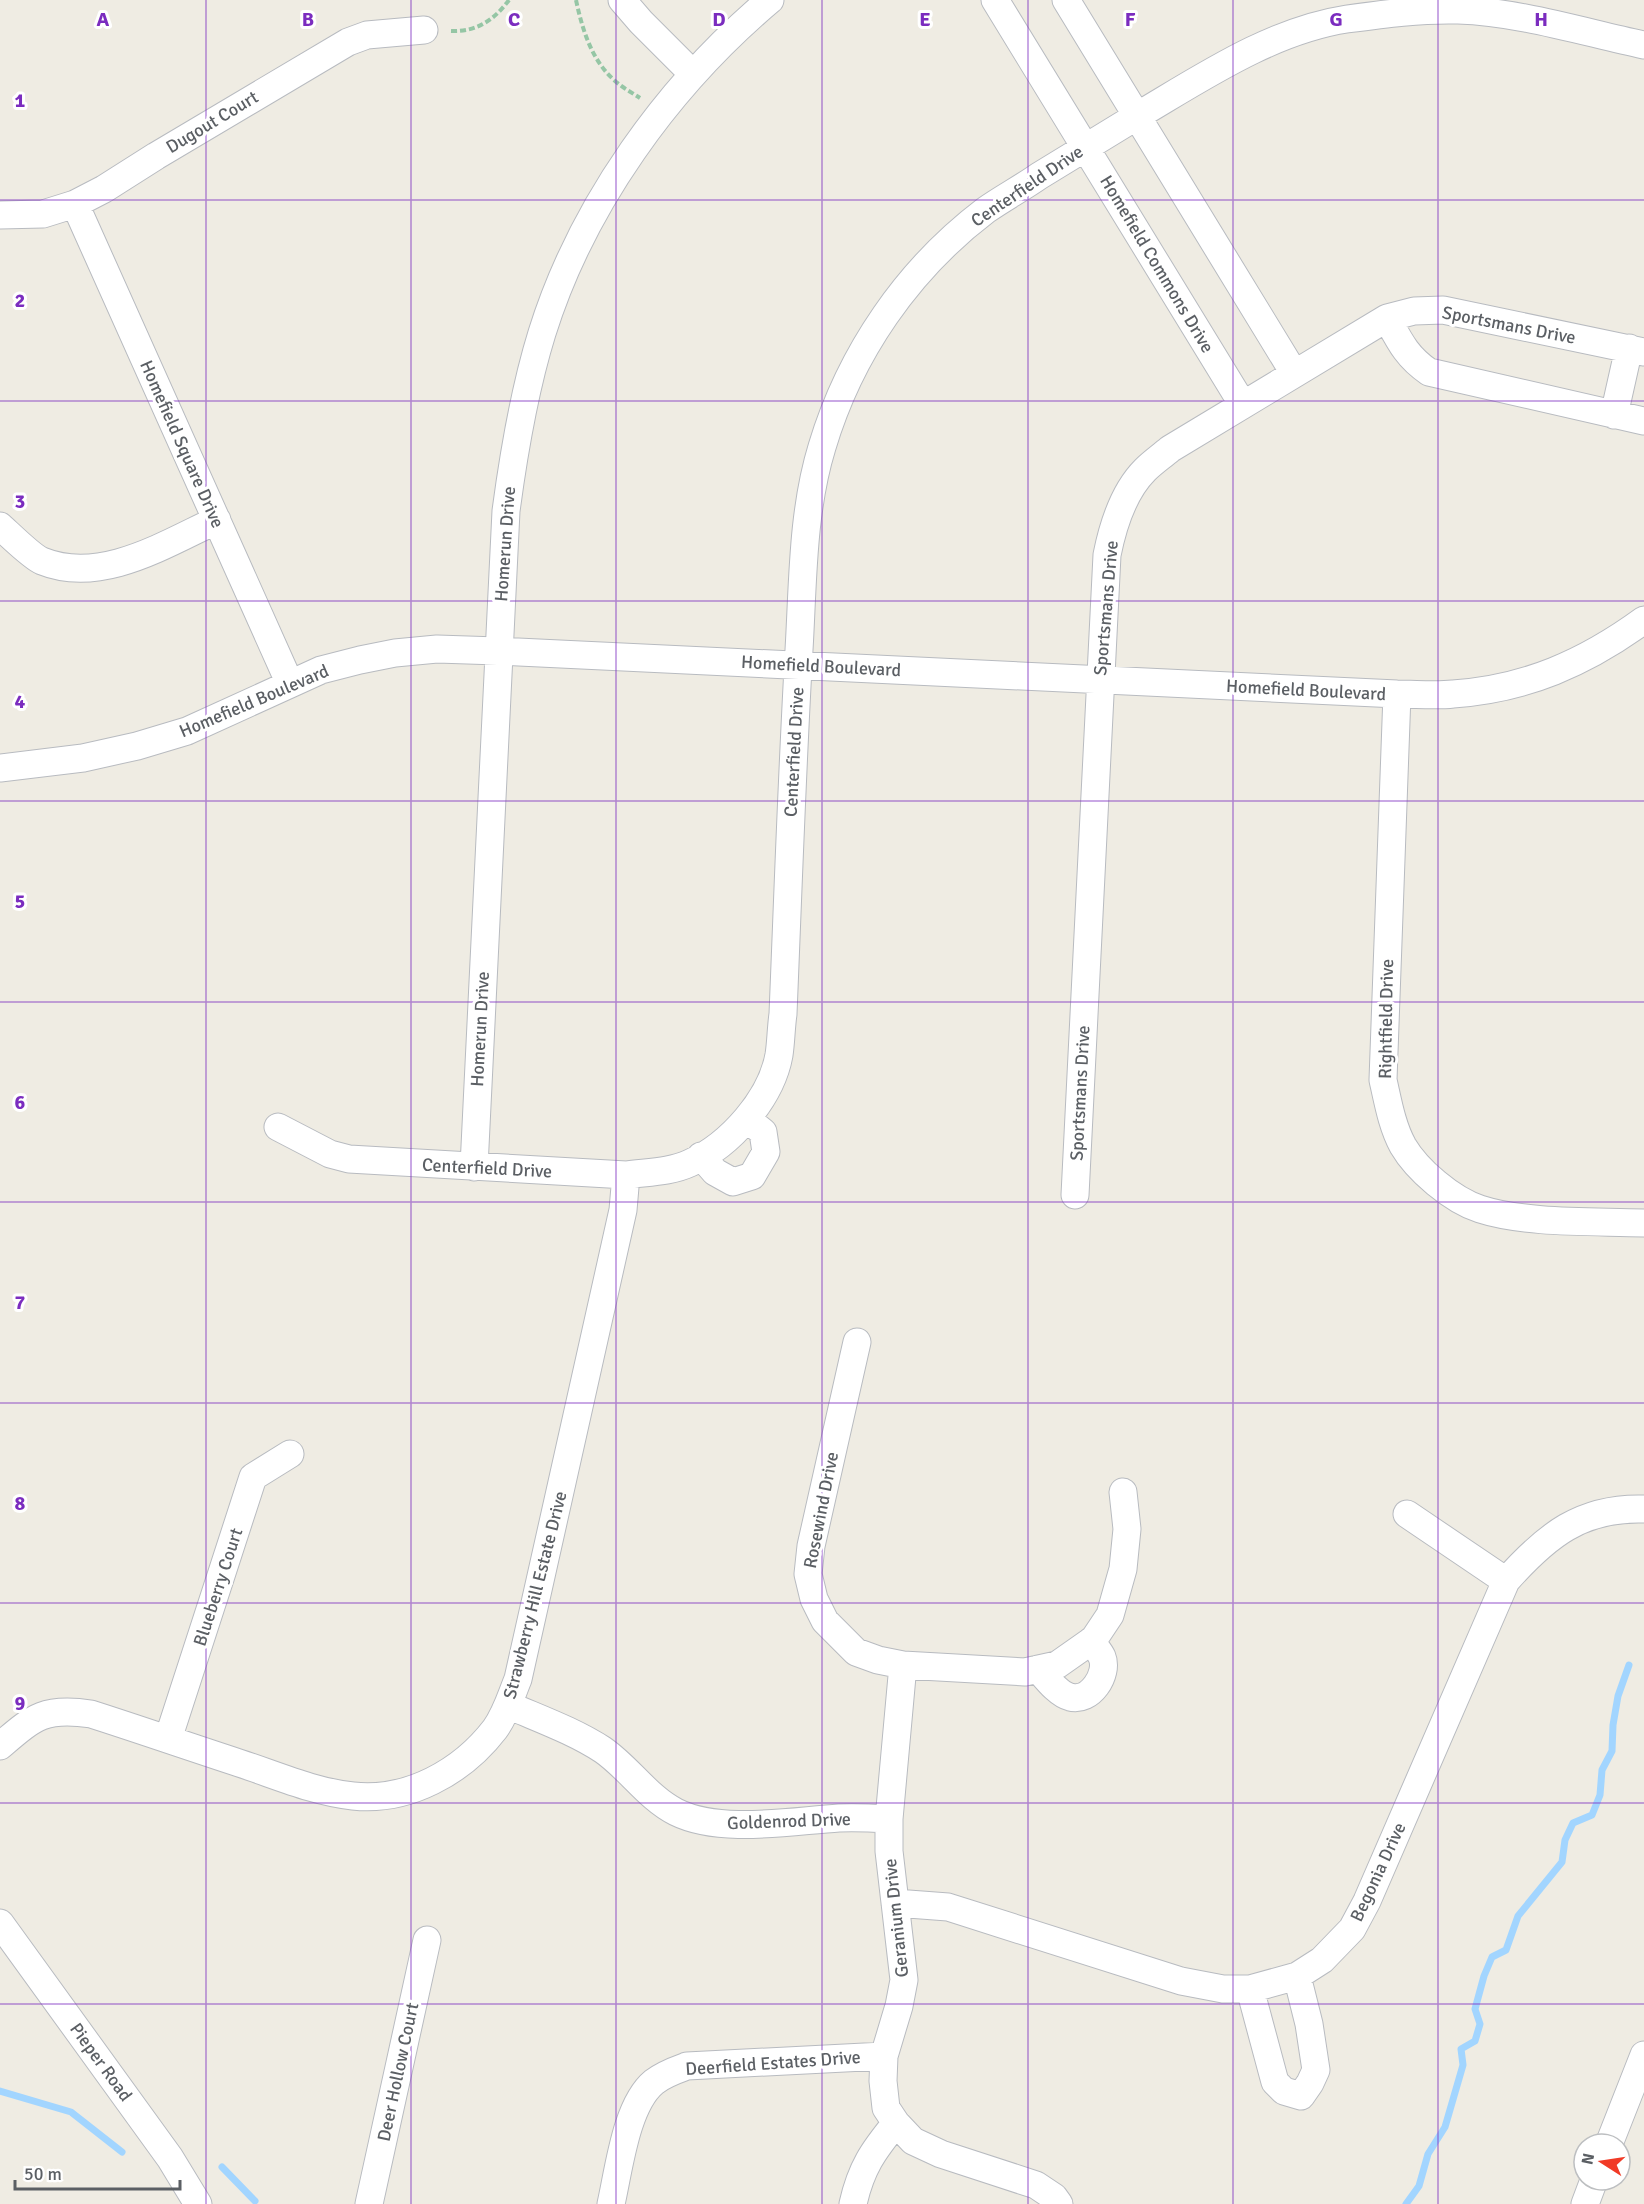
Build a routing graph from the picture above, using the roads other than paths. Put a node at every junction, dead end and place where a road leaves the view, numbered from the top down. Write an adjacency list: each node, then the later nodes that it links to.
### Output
1 (622, 0): 7 (street)
2 (770, 0): 7 (street, Homerun Drive)
3 (995, 0): 9 (street, Homefield Commons Drive)
4 (1066, 0): 8 (street)
5 (424, 30): 10 (street, Dugout Court)
6 (1644, 45): 8 (street, Centerfield Drive)
7 (693, 74): 21 (street, Homerun Drive)
8 (1137, 116): 9 (street, Centerfield Drive); 14 (street)
9 (1086, 147): 15 (street, Homefield Commons Drive); 22 (street, Centerfield Drive)
10 (75, 204): 11 (street, Dugout Court); 18 (street, Homefield Square Drive)
11 (0, 215)
12 (1387, 318): 13 (street, Sportsmans Drive); 14 (street, Sportsmans Drive); 16 (street)
13 (1637, 350): 16 (street)
14 (1294, 374): 15 (street, Sportsmans Drive)
15 (1243, 405): 23 (street, Sportsmans Drive)
16 (1614, 415): 17 (street)
17 (1644, 421)
18 (217, 520): 19 (street); 24 (street, Homefield Square Drive)
19 (0, 526)
20 (1644, 620): 25 (street, Homefield Boulevard)
21 (498, 651): 22 (street, Homefield Boulevard); 24 (street, Homefield Boulevard); 30 (street, Homerun Drive)
22 (798, 665): 23 (street, Homefield Boulevard); 27 (street, Centerfield Drive)
23 (1100, 680): 25 (street, Homefield Boulevard); 32 (street, Sportsmans Drive)
24 (290, 684): 26 (street, Homefield Boulevard)
25 (1397, 694): 33 (street, Rightfield Drive)
26 (0, 768)
27 (747, 1119): 29 (street, Centerfield Drive); 29 (street)
28 (278, 1127): 30 (street, Centerfield Drive)
29 (701, 1156): 31 (street, Centerfield Drive)
30 (474, 1167): 31 (street, Centerfield Drive)
31 (626, 1175): 43 (street, Strawberry Hill Estate Drive)
32 (1075, 1195)
33 (1644, 1223)
34 (857, 1342): 41 (street, Rosewind Drive)
35 (290, 1454): 44 (street, Blueberry Court)
36 (1123, 1492): 40 (street)
37 (1644, 1509): 39 (street, Begonia Drive)
38 (1407, 1514): 39 (street)
39 (1506, 1581): 50 (street, Begonia Drive)
40 (1091, 1641): 42 (street); 42 (street)
41 (903, 1665): 42 (street, Rosewind Drive); 46 (street, Geranium Drive)
42 (1048, 1667)
43 (508, 1705): 44 (street, Strawberry Hill Estate Drive); 46 (street, Goldenrod Drive)
44 (168, 1739): 45 (street, Strawberry Hill Estate Drive)
45 (0, 1746)
46 (889, 1819): 47 (street, Geranium Drive)
47 (895, 1902): 51 (street, Begonia Drive); 53 (street, Geranium Drive)
48 (0, 1923): 56 (street, Pieper Road)
49 (427, 1940): 57 (street, Deer Hollow Court)
50 (1297, 1976): 51 (street, Begonia Drive); 51 (street)
51 (1250, 1989)
52 (1644, 2055): 55 (street)
53 (884, 2056): 54 (street, Geranium Drive); 58 (street, Deerfield Estates Drive)
54 (896, 2123): 59 (street); 60 (street, Geranium Drive)
55 (1614, 2132)
56 (198, 2204)
57 (369, 2204)
58 (611, 2204)
59 (853, 2204)
60 (1059, 2204)

